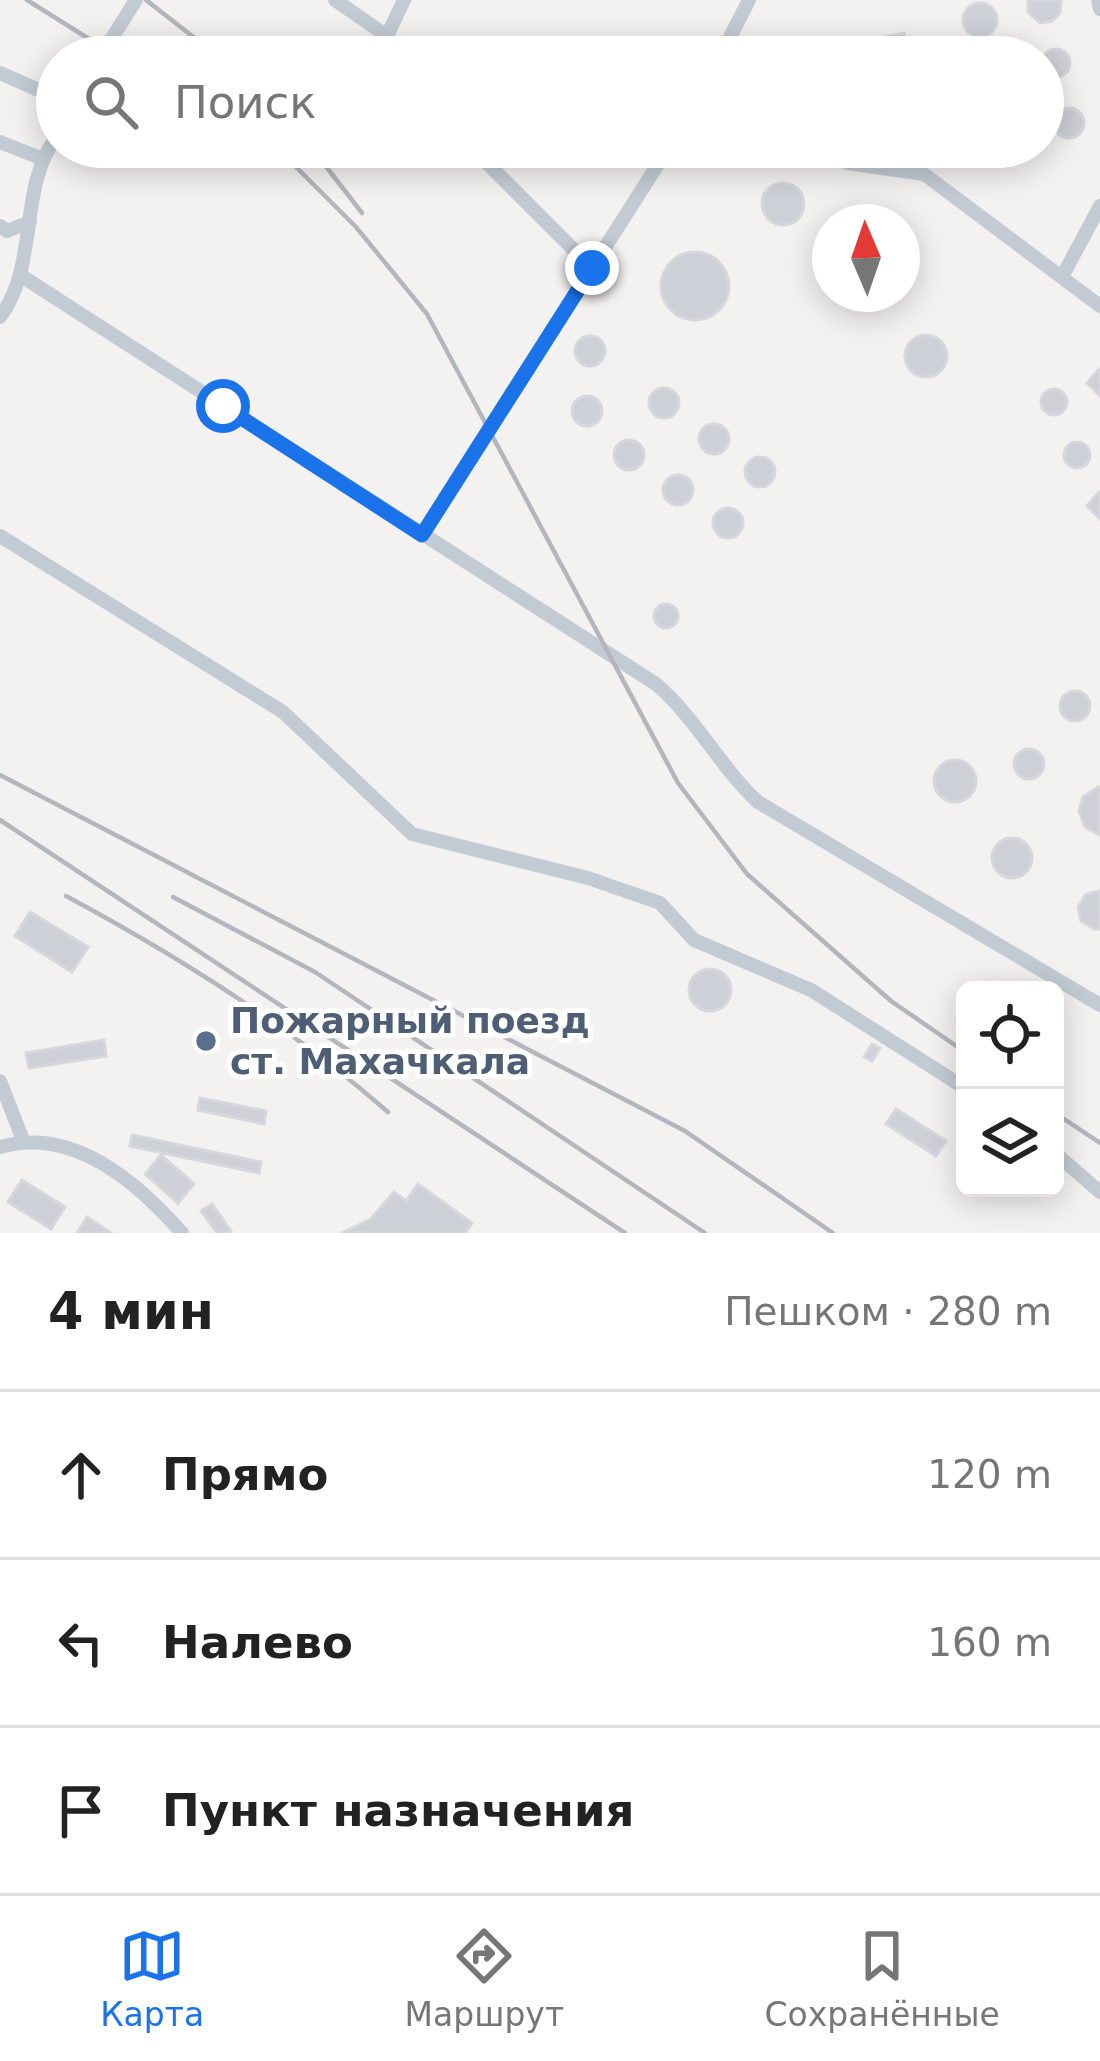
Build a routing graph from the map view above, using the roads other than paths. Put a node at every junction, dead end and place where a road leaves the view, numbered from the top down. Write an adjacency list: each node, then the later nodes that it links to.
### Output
1 (136, 0): 7 (street)
2 (334, 0): 8 (street)
3 (404, 0): 8 (street)
4 (749, 0): 9 (street)
5 (1098, 0): 6 (street)
6 (1100, 9)
7 (113, 36)
8 (387, 36)
9 (733, 36)
10 (0, 73): 11 (street)
11 (36, 89)
12 (0, 142): 13 (street)
13 (36, 156)
14 (41, 168): 19 (street)
15 (492, 168): 21 (street)
16 (656, 168): 21 (street)
17 (882, 168): 22 (street)
18 (1100, 206): 22 (street)
19 (29, 222): 20 (street); 23 (street)
20 (0, 226)
21 (592, 268): 26 (street)
22 (1063, 275): 24 (street)
23 (23, 277): 25 (street); 26 (street)
24 (1100, 306)
25 (0, 316)
26 (422, 535): 28 (street)
27 (0, 536): 30 (street)
28 (1100, 1005)
29 (0, 1082): 31 (street)
30 (956, 1082)
31 (22, 1140): 32 (street); 35 (street)
32 (0, 1147)
33 (1064, 1162): 34 (street)
34 (1100, 1192)
35 (182, 1233)

